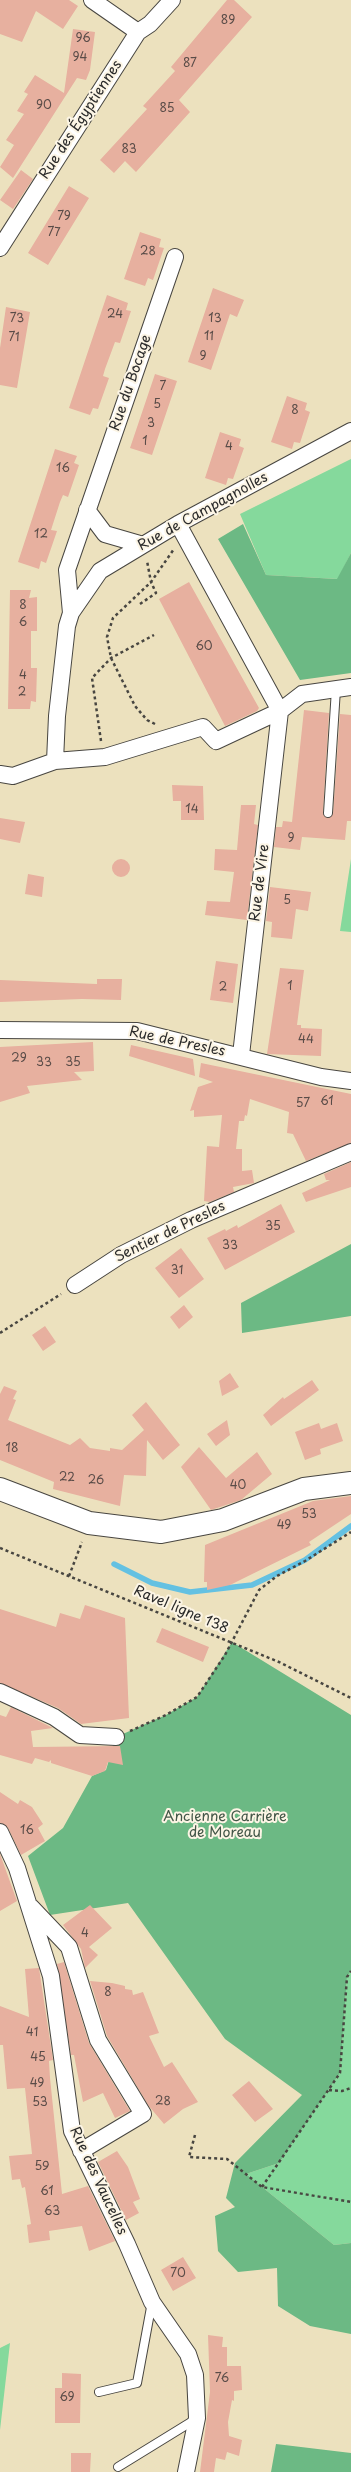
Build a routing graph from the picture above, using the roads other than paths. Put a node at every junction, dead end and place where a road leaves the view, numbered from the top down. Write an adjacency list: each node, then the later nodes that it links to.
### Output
1 (92, 0): 3 (street)
2 (172, 0): 3 (street, Rue des Égyptiennes)
3 (138, 32): 4 (street, Rue des Égyptiennes)
4 (0, 248)
5 (175, 256): 7 (street, Rue du Bocage)
6 (351, 431): 8 (street, Rue de Campagnolles)
7 (87, 510): 9 (street); 10 (street, Rue du Bocage)
8 (181, 530): 9 (street, Rue de Campagnolles); 12 (street)
9 (143, 545): 10 (street, Rue de Campagnolles)
10 (71, 613): 13 (street, Rue du Bocage)
11 (344, 688): 12 (street); 15 (lane)
12 (280, 711): 13 (street); 17 (street, Rue de Vire)
13 (55, 761): 14 (street)
14 (0, 774)
15 (328, 813)
16 (0, 1030): 17 (street, Rue de Presles)
17 (240, 1055): 18 (street, Rue de Presles)
18 (351, 1081)
19 (351, 1152): 20 (street, Sentier de Presles)
20 (75, 1285)
21 (351, 1483): 22 (main road)
22 (0, 1489)
23 (0, 1692): 24 (street)
24 (116, 1737)
25 (0, 1832): 26 (street, Rue des Vaucelles)
26 (29, 1904): 27 (street, Rue des Vaucelles); 27 (street)
27 (81, 2151): 28 (street, Rue des Vaucelles)
28 (152, 2302): 29 (lane); 30 (street, Rue des Vaucelles)
29 (99, 2392)
30 (196, 2418): 31 (lane); 32 (street, Rue des Vaucelles)
31 (118, 2467)
32 (186, 2472)

